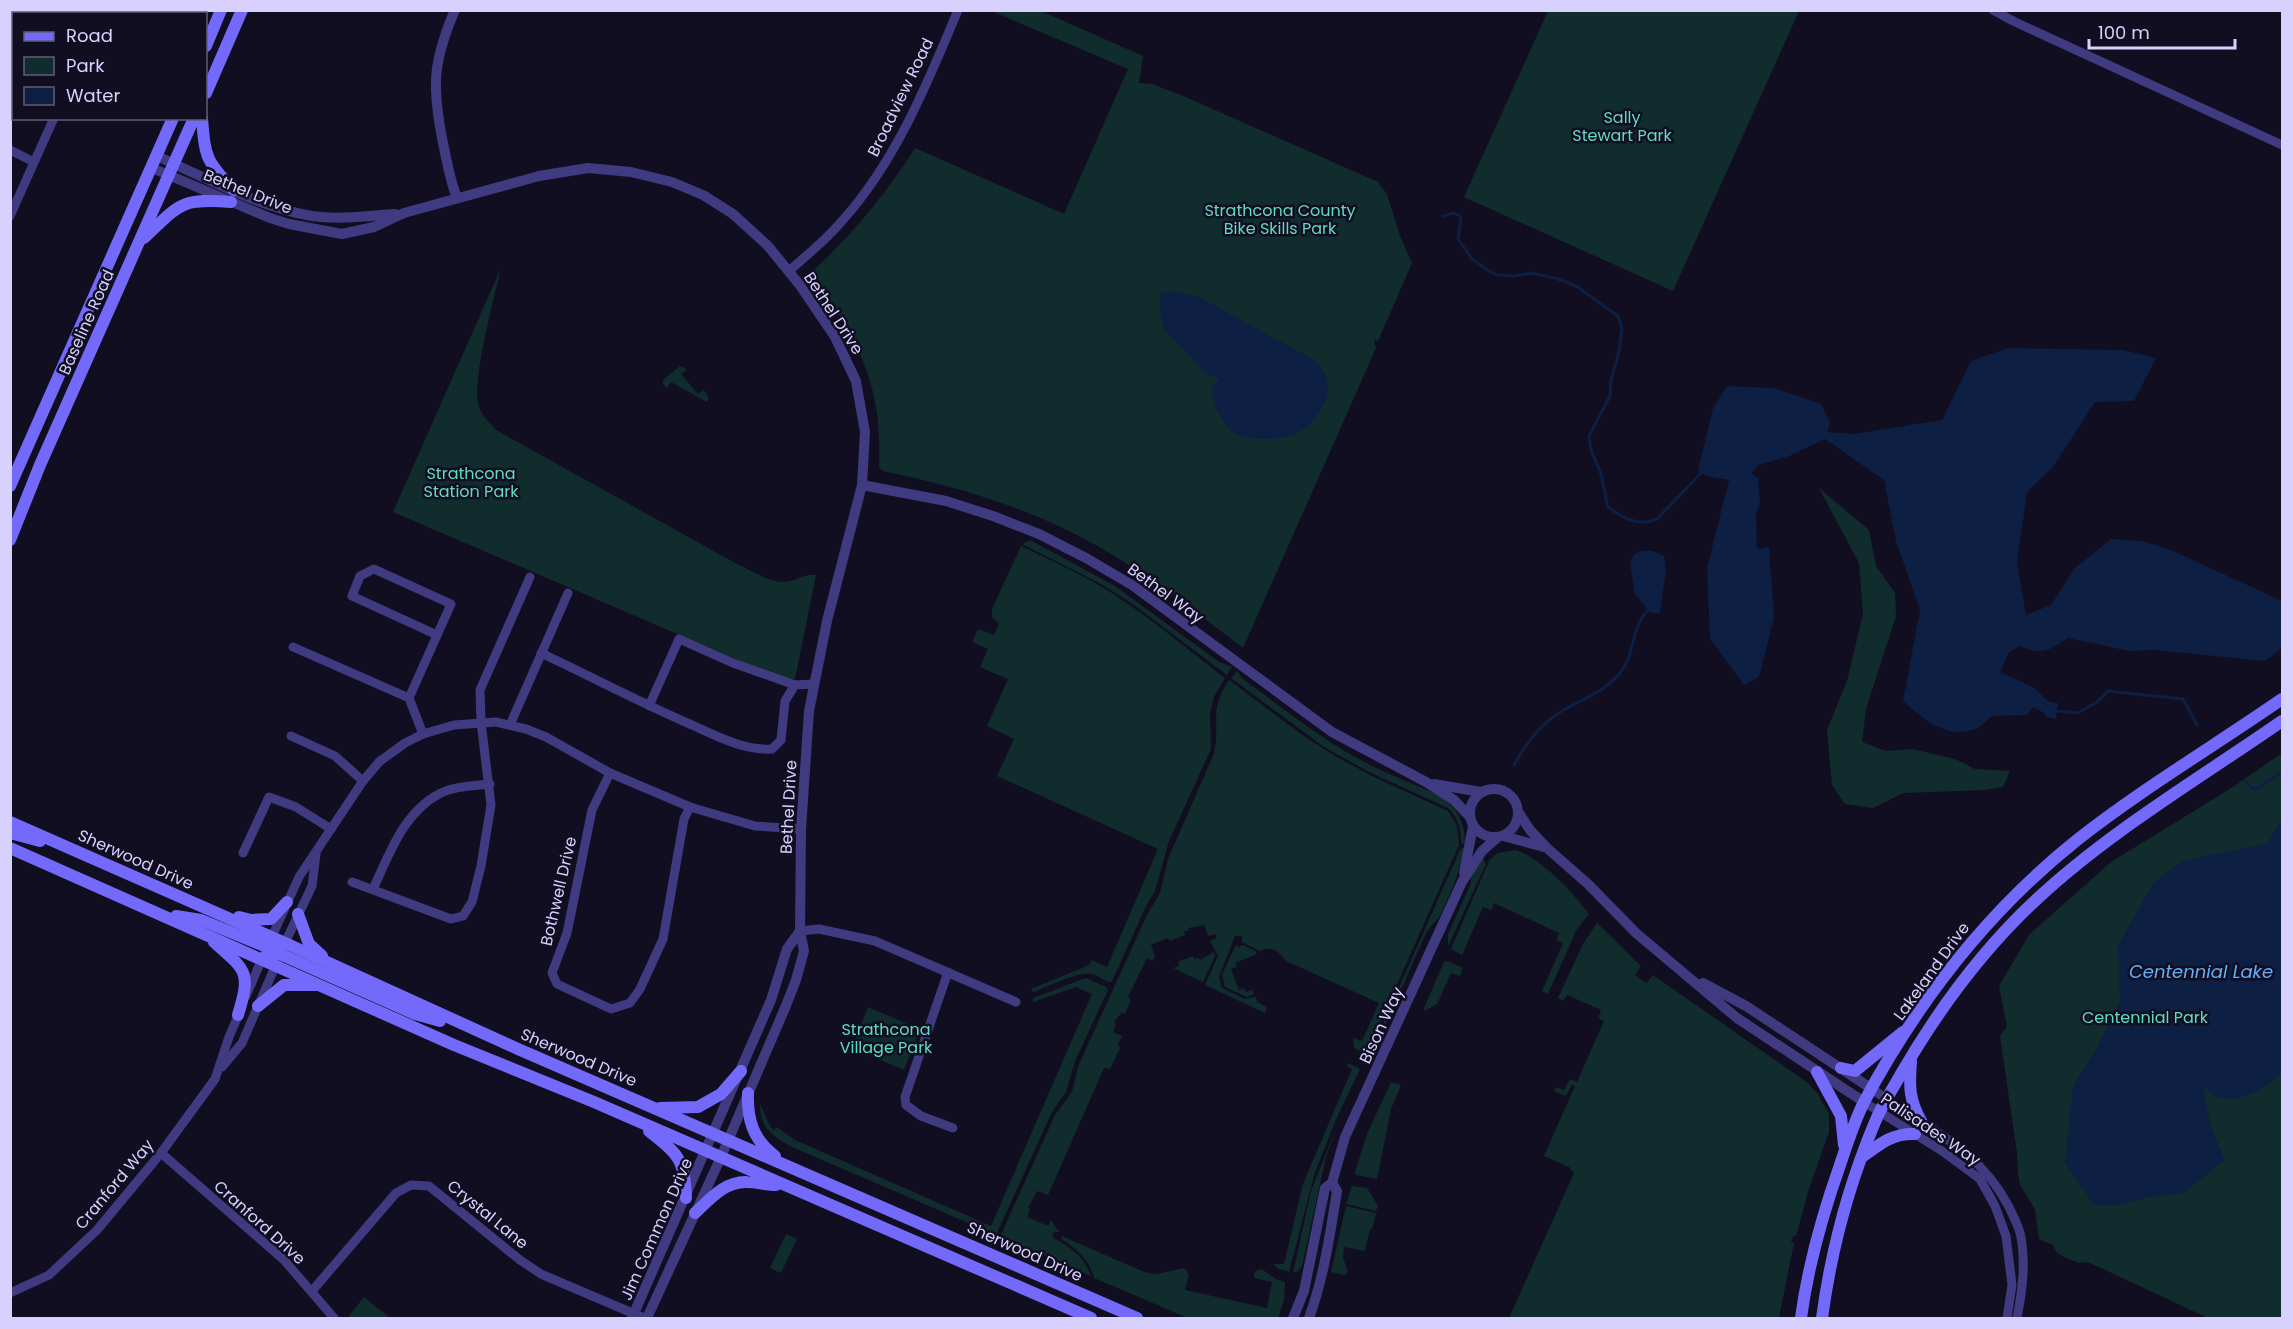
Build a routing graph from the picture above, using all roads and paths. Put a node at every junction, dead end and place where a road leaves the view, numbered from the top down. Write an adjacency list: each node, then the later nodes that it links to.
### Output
1 (221, 10): 6 (main road)
2 (242, 10): 7 (main road)
3 (455, 10): 20 (street)
4 (958, 10): 24 (street, Broadview Road)
5 (1993, 10): 12 (street)
6 (207, 44)
7 (207, 91)
8 (53, 120): 15 (street)
9 (172, 120): 14 (main road, Baseline Road)
10 (193, 120): 16 (main road, Baseline Road)
11 (202, 120): 19 (main road)
12 (2283, 145)
13 (10, 150): 15 (street)
14 (157, 156): 16 (street, Bethel Drive); 17 (main road, Baseline Road)
15 (34, 162): 22 (street)
16 (174, 164): 18 (main road, Baseline Road); 19 (street, Bethel Drive)
17 (152, 168): 18 (street, Bethel Drive); 26 (main road, Baseline Road)
18 (169, 176): 19 (street, Bethel Drive); 23 (main road, Baseline Road)
19 (232, 196): 21 (street, Bethel Drive); 21 (street, Bethel Drive); 23 (main road)
20 (457, 198): 21 (street, Bethel Drive); 24 (street, Bethel Drive)
21 (404, 213)
22 (10, 216)
23 (139, 243): 27 (main road, Baseline Road)
24 (789, 271): 25 (street, Bethel Drive)
25 (862, 484): 33 (street, Bethel Drive); 45 (street, Bethel Way)
26 (10, 486)
27 (10, 540)
28 (530, 577): 39 (street)
29 (568, 593): 32 (street)
30 (437, 634): 30 (street); 35 (street)
31 (293, 646): 35 (street)
32 (541, 653): 37 (street); 40 (street)
33 (813, 684): 34 (street); 53 (street, Bethel Drive)
34 (795, 685): 37 (street); 37 (street)
35 (409, 698): 41 (street)
36 (2283, 699): 80 (main road, Lakeland Drive)
37 (649, 706)
38 (2283, 721): 82 (main road, Lakeland Drive)
39 (481, 722): 40 (street); 41 (street); 46 (street)
40 (510, 725): 43 (street)
41 (423, 734): 44 (street)
42 (291, 736): 44 (street)
43 (610, 773): 48 (street); 48 (street, Bothwell Drive)
44 (363, 781): 52 (street)
45 (1426, 782): 47 (street, Bethel Way); 50 (street, Bethel Way)
46 (490, 783): 63 (street); 63 (street)
47 (1481, 792): 49 (street); 50 (street)
48 (690, 807): 53 (street)
49 (1519, 813): 55 (street); 57 (street)
50 (1472, 821): 55 (street); 62 (street, Bison Way)
51 (10, 822): 58 (main road, Sherwood Drive)
52 (331, 829): 59 (street); 60 (street)
53 (801, 829): 68 (street, Bethel Drive)
54 (10, 833): 58 (main road)
55 (1501, 836): 57 (street); 62 (street, Bison Way)
56 (10, 848): 65 (main road, Sherwood Drive)
57 (1547, 848): 74 (street)
58 (70, 849): 67 (main road, Sherwood Drive)
59 (316, 851): 64 (street); 66 (street)
60 (243, 853)
61 (352, 882): 63 (street)
62 (1462, 882): 105 (street, Bison Way)
63 (373, 889)
64 (287, 902): 67 (main road); 70 (street)
65 (158, 913): 69 (main road, Sherwood Drive); 70 (main road)
66 (298, 914): 71 (street); 75 (main road)
67 (227, 918): 70 (main road, Sherwood Drive)
68 (800, 931): 73 (street); 85 (street, Bethel Drive); 88 (street, Bethel Drive)
69 (204, 934): 72 (main road, Sherwood Drive); 79 (main road)
70 (270, 942): 71 (main road, Sherwood Drive); 72 (street, Cranford Way)
71 (280, 954): 72 (main road, Sherwood Drive); 75 (main road, Sherwood Drive); 76 (main road, Sherwood Drive); 78 (street, Cranford Way); 81 (main road)
72 (262, 959): 79 (street, Cranford Way)
73 (948, 972): 77 (street); 95 (street)
74 (1684, 973): 83 (street); 86 (street)
75 (354, 975): 81 (main road, Sherwood Drive)
76 (323, 986): 78 (main road); 93 (main road, Sherwood Drive)
77 (1016, 1002)
78 (258, 1006): 84 (street, Cranford Way)
79 (238, 1015): 84 (street, Cranford Way)
80 (1910, 1025): 83 (main road); 87 (main road, Lakeland Drive)
81 (474, 1030): 91 (main road, Sherwood Drive)
82 (1911, 1057): 89 (main road, Lakeland Drive); 94 (main road)
83 (1840, 1068): 87 (street)
84 (218, 1071): 101 (street, Cranford Way)
85 (741, 1071): 91 (main road); 96 (street, Bethel Drive)
86 (1817, 1072): 90 (street); 100 (main road)
87 (1872, 1089): 89 (street, Palisades Way); 90 (main road, Lakeland Drive)
88 (748, 1093): 98 (street, Bethel Drive); 104 (main road)
89 (1886, 1099): 92 (main road, Lakeland Drive); 94 (street, Palisades Way)
90 (1864, 1102): 92 (street, Palisades Way); 100 (main road, Lakeland Drive)
91 (656, 1108): 96 (main road, Sherwood Drive)
92 (1880, 1112): 97 (street, Palisades Way); 103 (main road, Lakeland Drive)
93 (637, 1121): 99 (main road, Sherwood Drive); 107 (main road)
94 (1922, 1123): 120 (street, Palisades Way)
95 (953, 1128)
96 (714, 1133): 98 (main road, Sherwood Drive); 99 (street, Jim Common Drive)
97 (1915, 1134): 103 (main road); 119 (street, Palisades Way)
98 (729, 1139): 102 (street, Jim Common Drive); 104 (main road, Sherwood Drive)
99 (707, 1151): 102 (main road, Sherwood Drive); 107 (street, Jim Common Drive)
100 (1844, 1152): 117 (main road, Lakeland Drive)
101 (161, 1154): 109 (street, Cranford Drive); 110 (street, Cranford Way)
102 (721, 1157): 106 (main road, Sherwood Drive); 108 (street, Jim Common Drive)
103 (1861, 1158): 118 (main road, Lakeland Drive)
104 (788, 1166): 114 (main road, Sherwood Drive)
105 (1332, 1183): 115 (street, Bison Way); 116 (street, Bison Way)
106 (785, 1186): 108 (main road); 113 (main road, Sherwood Drive)
107 (686, 1198): 111 (street, Jim Common Drive)
108 (695, 1213): 111 (street, Jim Common Drive)
109 (312, 1291): 111 (street, Crystal Lane); 112 (street, Cranford Drive)
110 (10, 1293)
111 (639, 1317)
112 (334, 1318)
113 (1091, 1318)
114 (1137, 1318)
115 (1293, 1318)
116 (1309, 1318)
117 (1801, 1318)
118 (1822, 1318)
119 (2007, 1318)
120 (2017, 1318)

